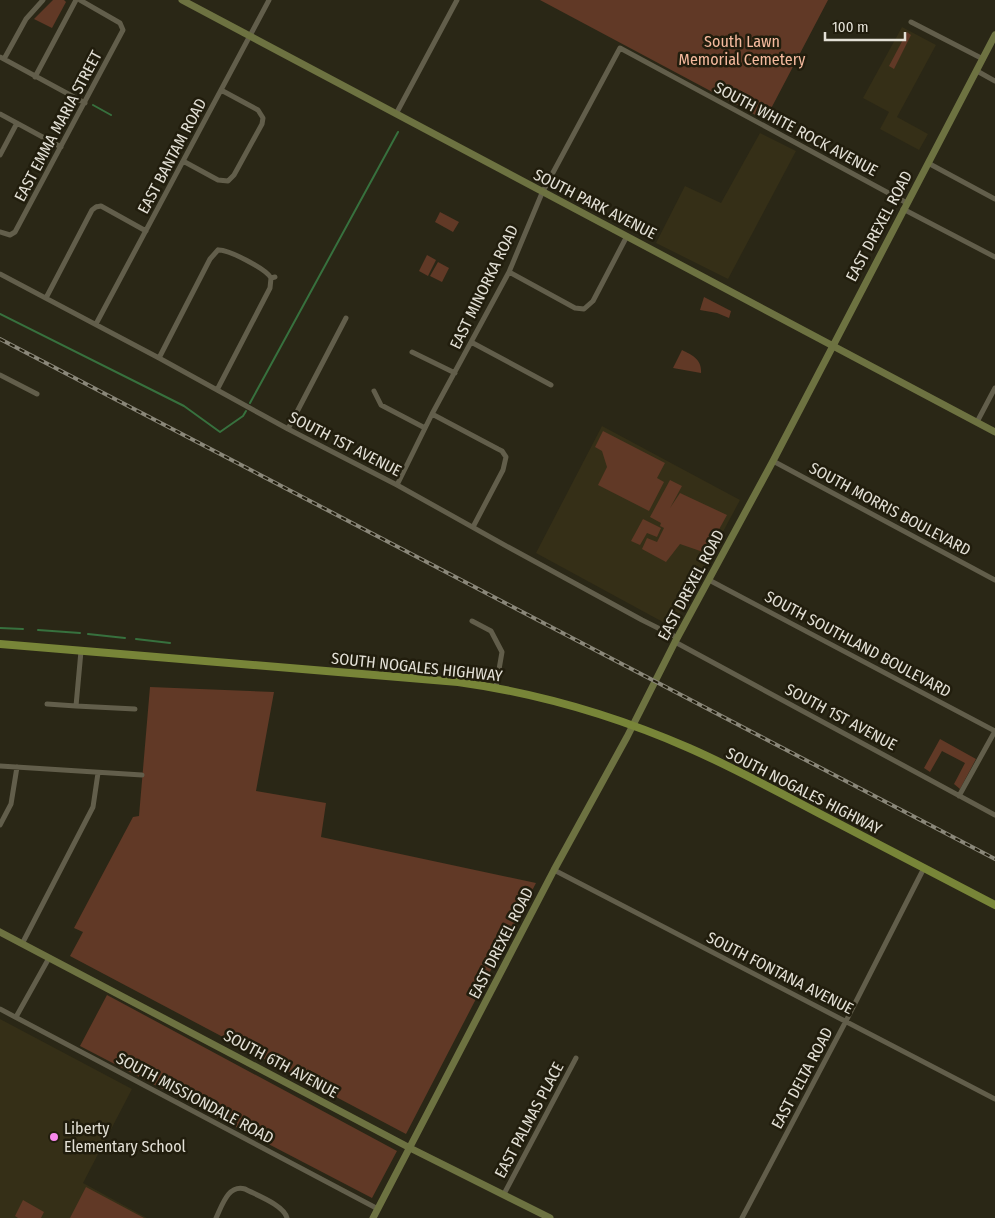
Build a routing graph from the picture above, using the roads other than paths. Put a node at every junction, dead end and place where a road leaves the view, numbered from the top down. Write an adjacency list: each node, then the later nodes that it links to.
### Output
1 (43, 0): 10 (street)
2 (78, 0): 13 (street); 16 (street, EAST EMMA MARIA STREET)
3 (182, 0): 8 (street, SOUTH PARK AVENUE)
4 (269, 0): 8 (street, EAST BANTAM ROAD)
5 (457, 0): 18 (street)
6 (911, 22): 11 (street)
7 (995, 35): 11 (street, EAST DREXEL ROAD)
8 (250, 36): 15 (street, EAST BANTAM ROAD); 18 (street, SOUTH PARK AVENUE)
9 (620, 48): 24 (street, EAST MINORKA ROAD); 27 (street, SOUTH WHITE ROCK AVENUE)
10 (2, 58): 13 (street)
11 (983, 59): 12 (street, EAST DREXEL ROAD)
12 (977, 72): 14 (street); 23 (street, EAST DREXEL ROAD)
13 (35, 76): 16 (street)
14 (995, 81)
15 (221, 90): 22 (street, EAST BANTAM ROAD); 22 (street)
16 (84, 103): 20 (street, EAST EMMA MARIA STREET)
17 (0, 114): 19 (street)
18 (396, 114): 24 (street, SOUTH PARK AVENUE)
19 (17, 123): 20 (street); 21 (street)
20 (61, 147): 30 (street, EAST EMMA MARIA STREET)
21 (0, 155)
22 (183, 161): 29 (street, EAST BANTAM ROAD)
23 (928, 163): 25 (street); 27 (street, EAST DREXEL ROAD)
24 (542, 192): 31 (street, SOUTH PARK AVENUE); 33 (street, EAST MINORKA ROAD)
25 (995, 199)
26 (95, 200): 28 (street)
27 (905, 206): 32 (street, SOUTH WHITE ROCK AVENUE); 39 (street, EAST DREXEL ROAD)
28 (96, 207): 29 (street); 35 (street)
29 (146, 231): 37 (street, EAST BANTAM ROAD)
30 (0, 232)
31 (627, 236): 33 (street); 39 (street, SOUTH PARK AVENUE)
32 (995, 257)
33 (509, 272): 38 (street, EAST MINORKA ROAD)
34 (0, 274): 35 (street, SOUTH 1ST AVENUE)
35 (46, 298): 37 (street, SOUTH 1ST AVENUE)
36 (346, 318): 52 (street)
37 (96, 324): 41 (street, SOUTH 1ST AVENUE)
38 (471, 342): 42 (street, EAST MINORKA ROAD); 44 (street)
39 (833, 344): 50 (street, SOUTH PARK AVENUE); 54 (street, EAST DREXEL ROAD)
40 (412, 352): 42 (street)
41 (159, 358): 46 (street, SOUTH 1ST AVENUE); 46 (street)
42 (455, 372): 49 (street, EAST MINORKA ROAD)
43 (0, 374): 48 (street)
44 (551, 385)
45 (995, 388): 50 (street)
46 (216, 390): 52 (street, SOUTH 1ST AVENUE)
47 (374, 391): 51 (street)
48 (37, 394)
49 (432, 414): 51 (street, EAST MINORKA ROAD); 56 (street)
50 (977, 422): 53 (street, SOUTH PARK AVENUE)
51 (425, 428): 55 (street, EAST MINORKA ROAD)
52 (288, 429): 55 (street, SOUTH 1ST AVENUE)
53 (995, 432)
54 (773, 461): 57 (street, EAST DREXEL ROAD); 58 (street, SOUTH MORRIS BOULEVARD)
55 (397, 484): 56 (street, SOUTH 1ST AVENUE)
56 (473, 527): 60 (street, SOUTH 1ST AVENUE)
57 (709, 580): 60 (street, EAST DREXEL ROAD); 68 (street, SOUTH SOUTHLAND BOULEVARD)
58 (995, 580)
59 (472, 621): 63 (street)
60 (676, 640): 67 (street, EAST DREXEL ROAD); 73 (street, SOUTH 1ST AVENUE)
61 (0, 644): 62 (main road, SOUTH NOGALES HIGHWAY)
62 (81, 650): 63 (main road, SOUTH NOGALES HIGHWAY); 65 (street)
63 (496, 687): 67 (main road, SOUTH NOGALES HIGHWAY)
64 (47, 704): 65 (street)
65 (76, 706): 66 (street)
66 (135, 710)
67 (633, 727): 76 (main road, SOUTH NOGALES HIGHWAY); 77 (street, EAST DREXEL ROAD)
68 (995, 731): 73 (street)
69 (0, 766): 70 (street)
70 (17, 767): 71 (street); 75 (street)
71 (98, 773): 72 (street); 80 (street)
72 (142, 775)
73 (959, 796): 74 (street, SOUTH 1ST AVENUE)
74 (995, 815)
75 (0, 825)
76 (924, 868): 78 (main road, SOUTH NOGALES HIGHWAY); 84 (street, EAST DELTA ROAD)
77 (554, 870): 84 (street, SOUTH FONTANA AVENUE); 87 (street, EAST DREXEL ROAD)
78 (995, 905)
79 (0, 932): 80 (street, SOUTH 6TH AVENUE)
80 (22, 944): 81 (street, SOUTH 6TH AVENUE)
81 (48, 958): 83 (street); 87 (street, SOUTH 6TH AVENUE)
82 (0, 1009): 83 (street, SOUTH MISSIONDALE ROAD)
83 (16, 1017): 91 (street, SOUTH MISSIONDALE ROAD)
84 (846, 1021): 86 (street, SOUTH FONTANA AVENUE); 96 (street, EAST DELTA ROAD)
85 (576, 1058): 90 (street, EAST PALMAS PLACE)
86 (995, 1099)
87 (410, 1148): 90 (street, SOUTH 6TH AVENUE); 91 (street, EAST DREXEL ROAD)
88 (234, 1181): 89 (street)
89 (236, 1188): 92 (street); 93 (street)
90 (504, 1194): 95 (street, SOUTH 6TH AVENUE)
91 (378, 1210): 94 (street, EAST DREXEL ROAD)
92 (288, 1216)
93 (216, 1218)
94 (373, 1218)
95 (550, 1218)
96 (742, 1218)

